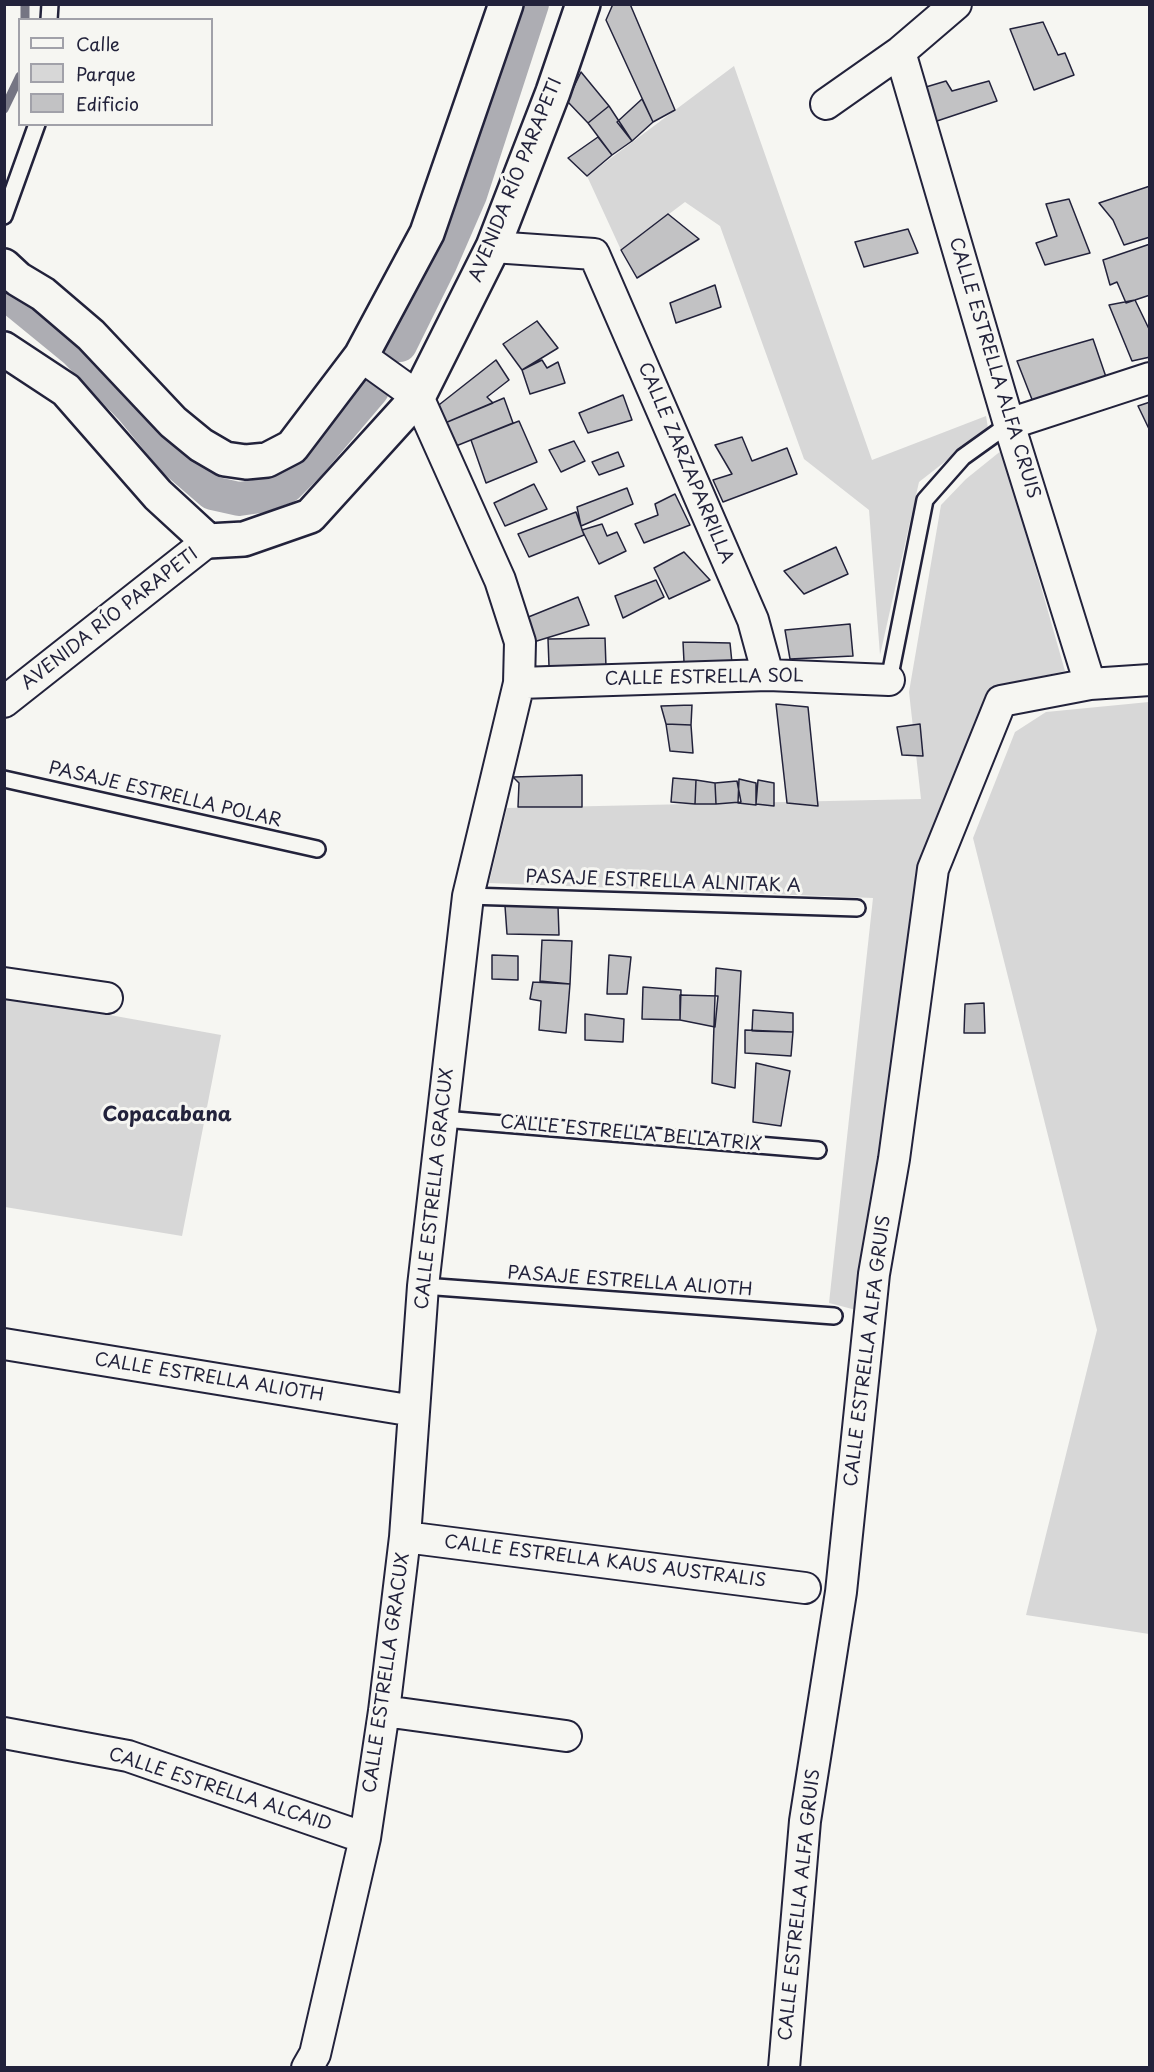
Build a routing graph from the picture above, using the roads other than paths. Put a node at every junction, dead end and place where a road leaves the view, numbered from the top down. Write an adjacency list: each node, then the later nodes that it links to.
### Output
1 (506, 4): 11 (street)
2 (583, 4): 8 (street, AVENIDA RÍO PARAPETI)
3 (956, 4): 4 (street)
4 (900, 52): 5 (street); 14 (street, CALLE ESTRELLA ALFA CRUIS)
5 (826, 104)
6 (36, 126): 7 (lane)
7 (4, 216)
8 (493, 247): 13 (street, AVENIDA RÍO PARAPETI); 16 (street, CALLE ZARZAPARRILLA)
9 (4, 266): 11 (street)
10 (4, 349): 15 (street)
11 (362, 356): 13 (street, CALLE ESTRELLA GRACUX)
12 (1149, 378): 14 (street)
13 (418, 397): 15 (street, AVENIDA RÍO PARAPETI); 19 (street, CALLE ESTRELLA GRACUX)
14 (1009, 424): 17 (lane); 20 (street, CALLE ESTRELLA ALFA CRUIS)
15 (208, 541): 21 (street, AVENIDA RÍO PARAPETI)
16 (768, 675): 17 (street, CALLE ESTRELLA SOL); 19 (street, CALLE ESTRELLA SOL)
17 (889, 680)
18 (1149, 680): 20 (street)
19 (519, 682): 24 (street, CALLE ESTRELLA GRACUX)
20 (1090, 684): 41 (street, CALLE ESTRELLA ALFA GRUIS)
21 (4, 702)
22 (4, 779): 23 (lane, PASAJE ESTRELLA POLAR)
23 (317, 849)
24 (468, 896): 25 (lane, PASAJE ESTRELLA ALNITAK A); 28 (street, CALLE ESTRELLA GRACUX)
25 (857, 908)
26 (4, 983): 27 (street)
27 (107, 998)
28 (442, 1119): 29 (lane, CALLE ESTRELLA BELLATRIX); 30 (street, CALLE ESTRELLA GRACUX)
29 (819, 1150)
30 (423, 1286): 31 (lane, PASAJE ESTRELLA ALIOTH); 33 (street, CALLE ESTRELLA GRACUX)
31 (834, 1316)
32 (4, 1344): 33 (street, CALLE ESTRELLA ALIOTH)
33 (414, 1411): 34 (street, CALLE ESTRELLA GRACUX)
34 (405, 1537): 35 (street, CALLE ESTRELLA KAUS AUSTRALIS); 36 (street, CALLE ESTRELLA GRACUX)
35 (805, 1588)
36 (384, 1711): 38 (street); 39 (street, CALLE ESTRELLA GRACUX)
37 (4, 1733): 39 (street, CALLE ESTRELLA ALCAID)
38 (566, 1736)
39 (364, 1838): 40 (street, CALLE ESTRELLA GRACUX)
40 (307, 2067)
41 (784, 2067)

